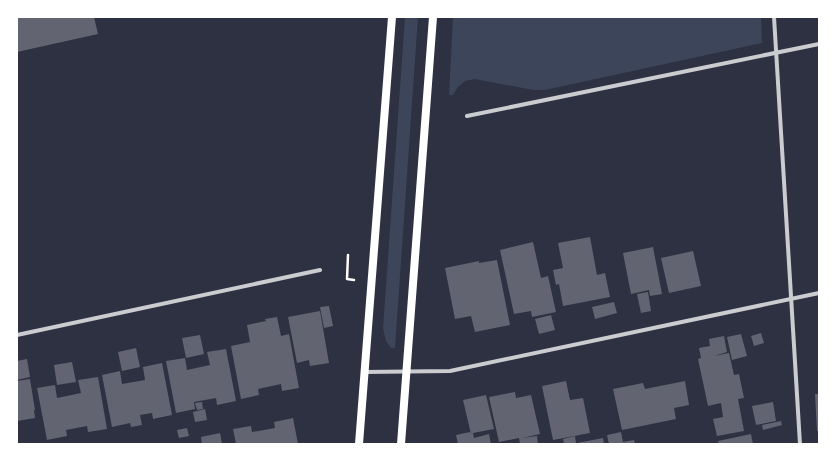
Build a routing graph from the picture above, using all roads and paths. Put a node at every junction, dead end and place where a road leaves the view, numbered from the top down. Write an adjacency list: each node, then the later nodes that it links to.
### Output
1 (392, 17): 13 (main road)
2 (433, 17): 14 (main road)
3 (774, 17): 5 (street)
4 (819, 44): 5 (street)
5 (776, 53): 6 (street); 11 (street)
6 (467, 116)
7 (348, 255): 9 (path)
8 (320, 270): 12 (street)
9 (354, 280)
10 (819, 293): 11 (street)
11 (792, 299): 14 (street); 17 (street)
12 (17, 335)
13 (365, 372): 14 (street); 15 (main road)
14 (407, 372): 16 (main road)
15 (359, 444)
16 (401, 444)
17 (800, 444)

